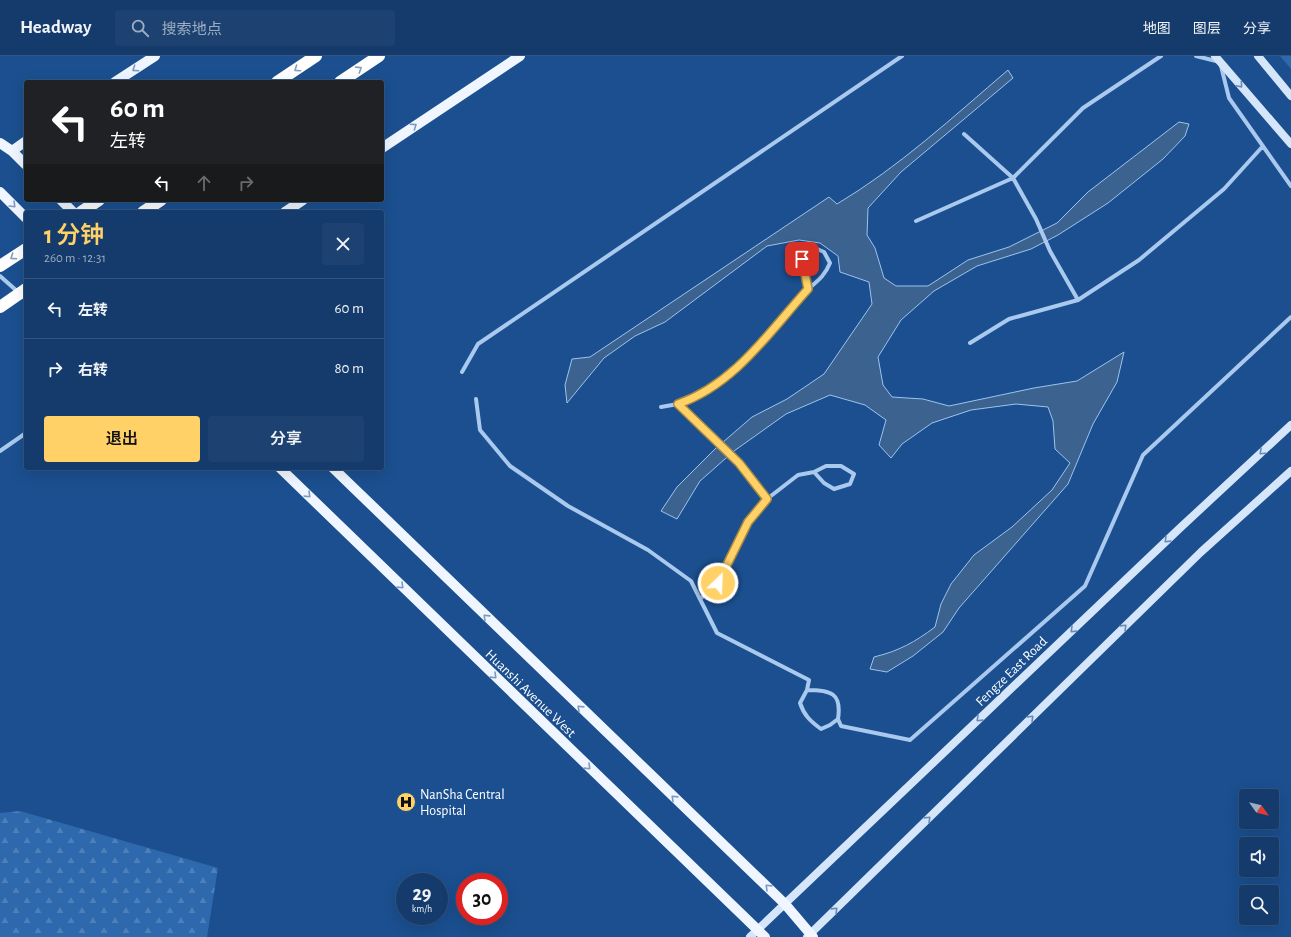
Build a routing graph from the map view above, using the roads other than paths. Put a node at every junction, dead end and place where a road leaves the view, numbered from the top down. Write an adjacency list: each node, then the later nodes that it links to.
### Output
1 (155, 56): 10 (main road, one-way to 10)
2 (316, 56): 11 (highway, one-way to 11)
3 (379, 56): 12 (highway, one-way to 3)
4 (520, 56): 19 (main road, one-way to 4)
5 (902, 56): 45 (street)
6 (1161, 56): 22 (street)
7 (1196, 56): 9 (street)
8 (1258, 56): 13 (main road)
9 (1217, 59): 17 (main road, one-way to 17); 18 (street)
10 (118, 80)
11 (280, 80)
12 (343, 80)
13 (1291, 96)
14 (964, 134): 22 (street)
15 (24, 142): 20 (main road)
16 (0, 143): 20 (main road)
17 (1291, 144)
18 (1263, 146): 23 (street); 41 (street)
19 (384, 147)
20 (12, 151): 21 (main road)
21 (24, 164)
22 (1013, 178): 34 (street); 41 (street)
23 (1291, 186)
24 (0, 192): 33 (main road, one-way to 33)
25 (63, 202): 29 (main road)
26 (96, 202): 30 (highway)
27 (158, 202): 31 (highway)
28 (300, 202): 32 (main road)
29 (71, 210)
30 (84, 210)
31 (146, 210)
32 (288, 210)
33 (24, 216)
34 (916, 221)
35 (24, 250): 36 (highway, one-way to 36)
36 (0, 266)
37 (0, 276): 40 (street)
38 (808, 289): 38 (street); 47 (street)
39 (24, 290): 42 (highway, bridge)
40 (24, 297)
41 (1078, 300): 44 (street)
42 (0, 307)
43 (1291, 318): 59 (street)
44 (970, 343)
45 (462, 372)
46 (476, 399): 57 (street)
47 (678, 404): 48 (street); 56 (street)
48 (661, 407)
49 (1291, 425): 60 (main road, Fengze East Road, one-way to 60)
50 (24, 434): 51 (street)
51 (0, 451)
52 (282, 470): 61 (main road, Huanshi Avenue West, one-way to 61)
53 (335, 470): 60 (main road, Huanshi Avenue West, one-way to 53)
54 (1291, 470): 62 (main road, one-way to 54)
55 (814, 472): 55 (street); 56 (street)
56 (767, 499): 57 (street)
57 (700, 599): 58 (street)
58 (807, 690): 59 (street); 59 (street)
59 (838, 719)
60 (785, 904): 61 (main road, Fengze East Road); 62 (main road, Huanshi Avenue West)
61 (761, 933): 63 (main road, Fengze East Road)
62 (810, 936)
63 (750, 937)

